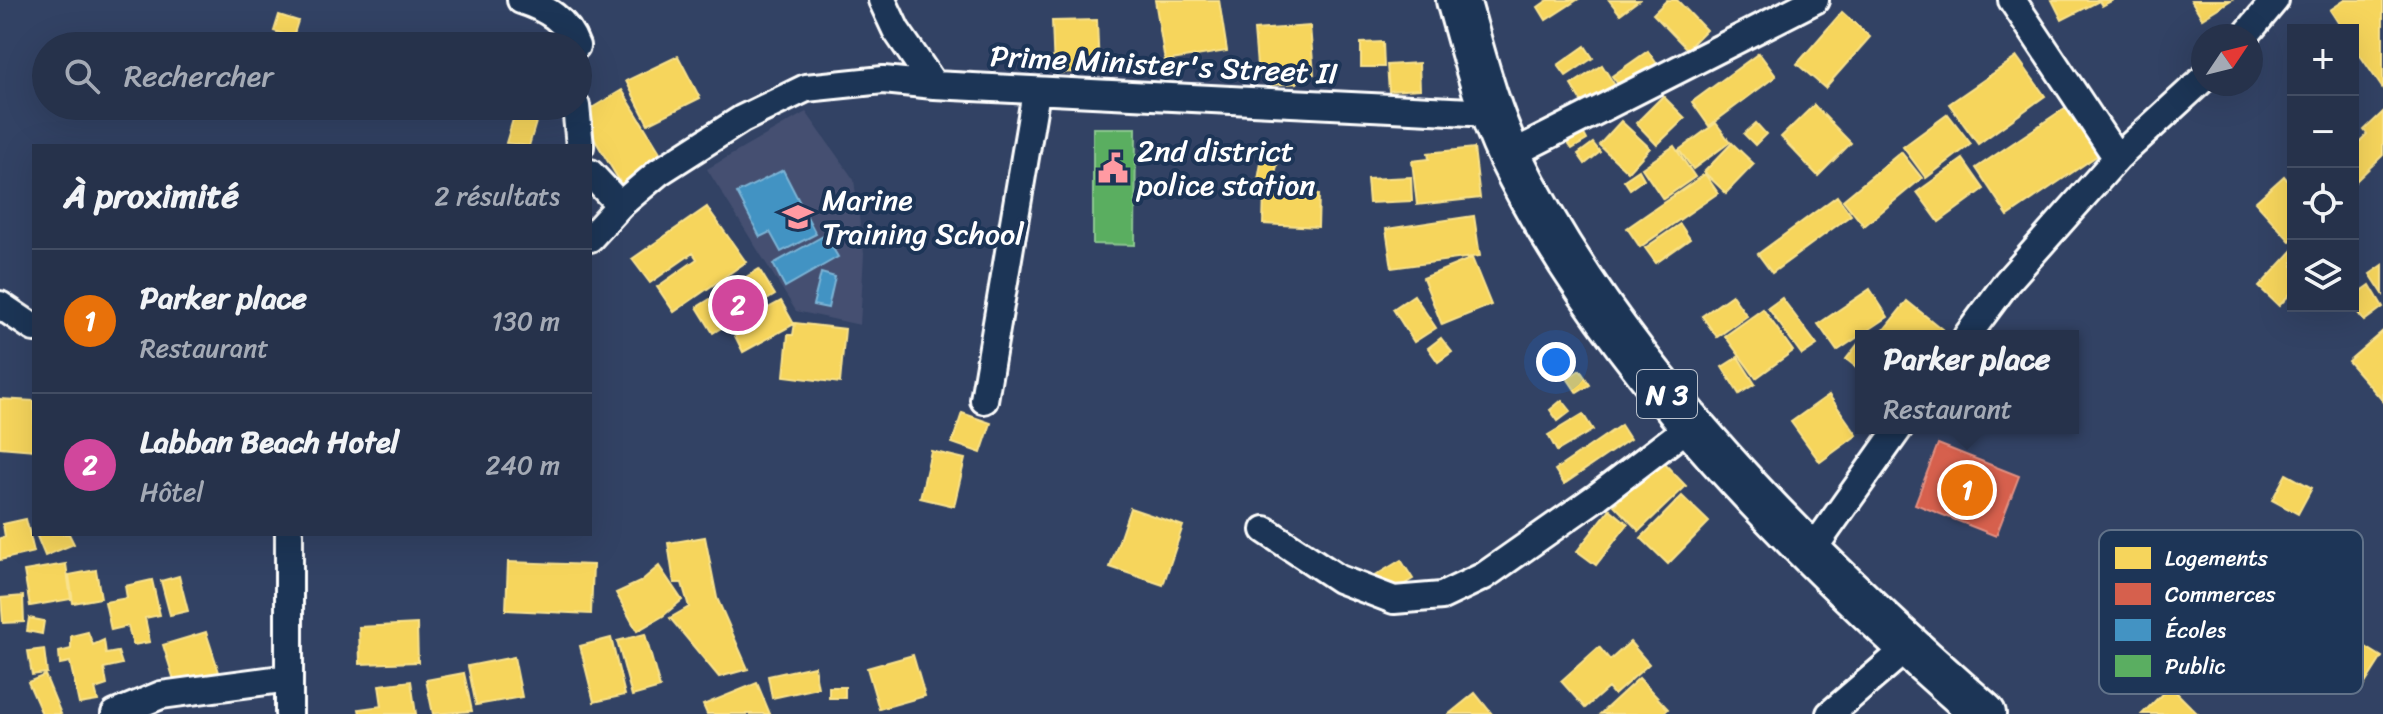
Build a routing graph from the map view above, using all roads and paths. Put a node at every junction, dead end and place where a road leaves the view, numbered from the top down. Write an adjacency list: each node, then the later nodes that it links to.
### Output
1 (521, 0): 8 (street)
2 (882, 0): 9 (street)
3 (1458, 0): 12 (highway, N 3)
4 (1815, 0): 15 (street)
5 (2012, 0): 16 (street)
6 (2275, 0): 7 (street)
7 (2255, 24)
8 (570, 32)
9 (934, 85): 11 (street, Prime Minister's Street II); 18 (street, Prime Minister's Street II)
10 (2191, 90): 16 (street)
11 (1036, 92): 12 (street, Prime Minister's Street II); 23 (street)
12 (1491, 113): 15 (highway, N 3)
13 (577, 120): 14 (street)
14 (580, 144)
15 (1510, 155): 24 (highway, N 3)
16 (2117, 158): 22 (street)
17 (592, 175): 18 (street)
18 (620, 205): 19 (street, Prime Minister's Street II)
19 (592, 236)
20 (0, 305): 21 (street)
21 (32, 327)
22 (1971, 330)
23 (984, 400)
24 (1691, 425): 26 (street); 28 (highway, N 3)
25 (1895, 434): 28 (street)
26 (1265, 530)
27 (289, 536): 30 (street)
28 (1811, 552): 29 (highway, N 3)
29 (1908, 647): 33 (street); 34 (highway, N 3)
30 (289, 678): 31 (street); 32 (street)
31 (115, 714)
32 (289, 714)
33 (1830, 714)
34 (1984, 714)

